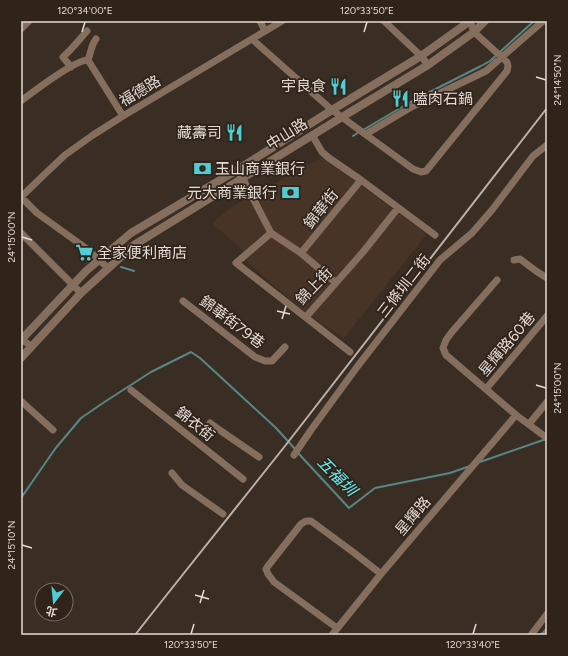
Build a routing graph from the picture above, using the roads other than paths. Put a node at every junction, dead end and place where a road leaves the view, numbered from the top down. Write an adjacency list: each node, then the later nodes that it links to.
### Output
1 (29, 21): 8 (street)
2 (260, 21): 10 (street)
3 (282, 21): 10 (street, 福德路)
4 (384, 21): 14 (street)
5 (470, 21): 11 (street); 14 (street, 中山路)
6 (485, 21): 11 (street, 中山路)
7 (543, 21): 15 (street)
8 (21, 29)
9 (87, 31): 18 (street)
10 (265, 31): 13 (street, 福德路)
11 (474, 32): 15 (street); 17 (street, 中山路)
12 (96, 39): 16 (street)
13 (252, 39): 20 (street); 21 (street, 福德路)
14 (421, 56): 17 (street); 20 (street, 中山路)
15 (502, 57): 23 (street); 23 (street)
16 (88, 60): 18 (street); 21 (street)
17 (428, 65): 22 (street, 中山路)
18 (71, 67): 19 (street)
19 (21, 101)
20 (332, 110): 22 (street); 26 (street, 中山路)
21 (123, 116): 29 (street, 福德路)
22 (342, 117): 23 (street); 24 (street, 中山路)
23 (366, 134)
24 (312, 135): 27 (street, 中山路); 28 (street)
25 (547, 145): 60 (street, 三條圳二街)
26 (237, 170): 27 (street); 35 (street, 中山路)
27 (243, 179): 32 (street); 37 (street, 中山路)
28 (361, 180): 30 (street); 34 (street, 錦華街)
29 (21, 197): 35 (street)
30 (398, 208): 33 (street); 40 (street, 錦上街)
31 (21, 233): 41 (street)
32 (271, 233): 34 (street); 45 (street, 錦上街)
33 (435, 236)
34 (301, 253): 40 (street)
35 (99, 260): 37 (street); 41 (street, 中山路)
36 (514, 260): 38 (street)
37 (108, 268): 42 (street, 中山路)
38 (547, 278)
39 (497, 280): 51 (street)
40 (336, 283): 45 (street, 錦上街)
41 (72, 286): 42 (street); 46 (street, 中山路)
42 (81, 293): 47 (street, 中山路)
43 (183, 301): 48 (street, 錦華街79巷)
44 (547, 316): 51 (street, 星輝路60巷)
45 (306, 318): 49 (street)
46 (21, 339): 47 (street)
47 (31, 346): 50 (street, 中山路)
48 (285, 347)
49 (350, 352)
50 (21, 358)
51 (486, 389): 55 (street)
52 (131, 390): 63 (street, 錦衣街)
53 (21, 401): 58 (street)
54 (547, 402): 57 (street)
55 (516, 415): 57 (street); 65 (street, 星輝路)
56 (210, 424): 61 (street, 錦衣街)
57 (529, 424): 59 (street)
58 (53, 430)
59 (547, 438)
60 (296, 452)
61 (259, 457)
62 (172, 473): 64 (street)
63 (243, 479)
64 (223, 514)
65 (381, 574): 67 (street, 星輝路); 67 (street)
66 (547, 614): 70 (street)
67 (337, 628): 69 (street, 星輝路)
68 (547, 632): 71 (street)
69 (332, 635)
70 (531, 635)
71 (544, 635)

